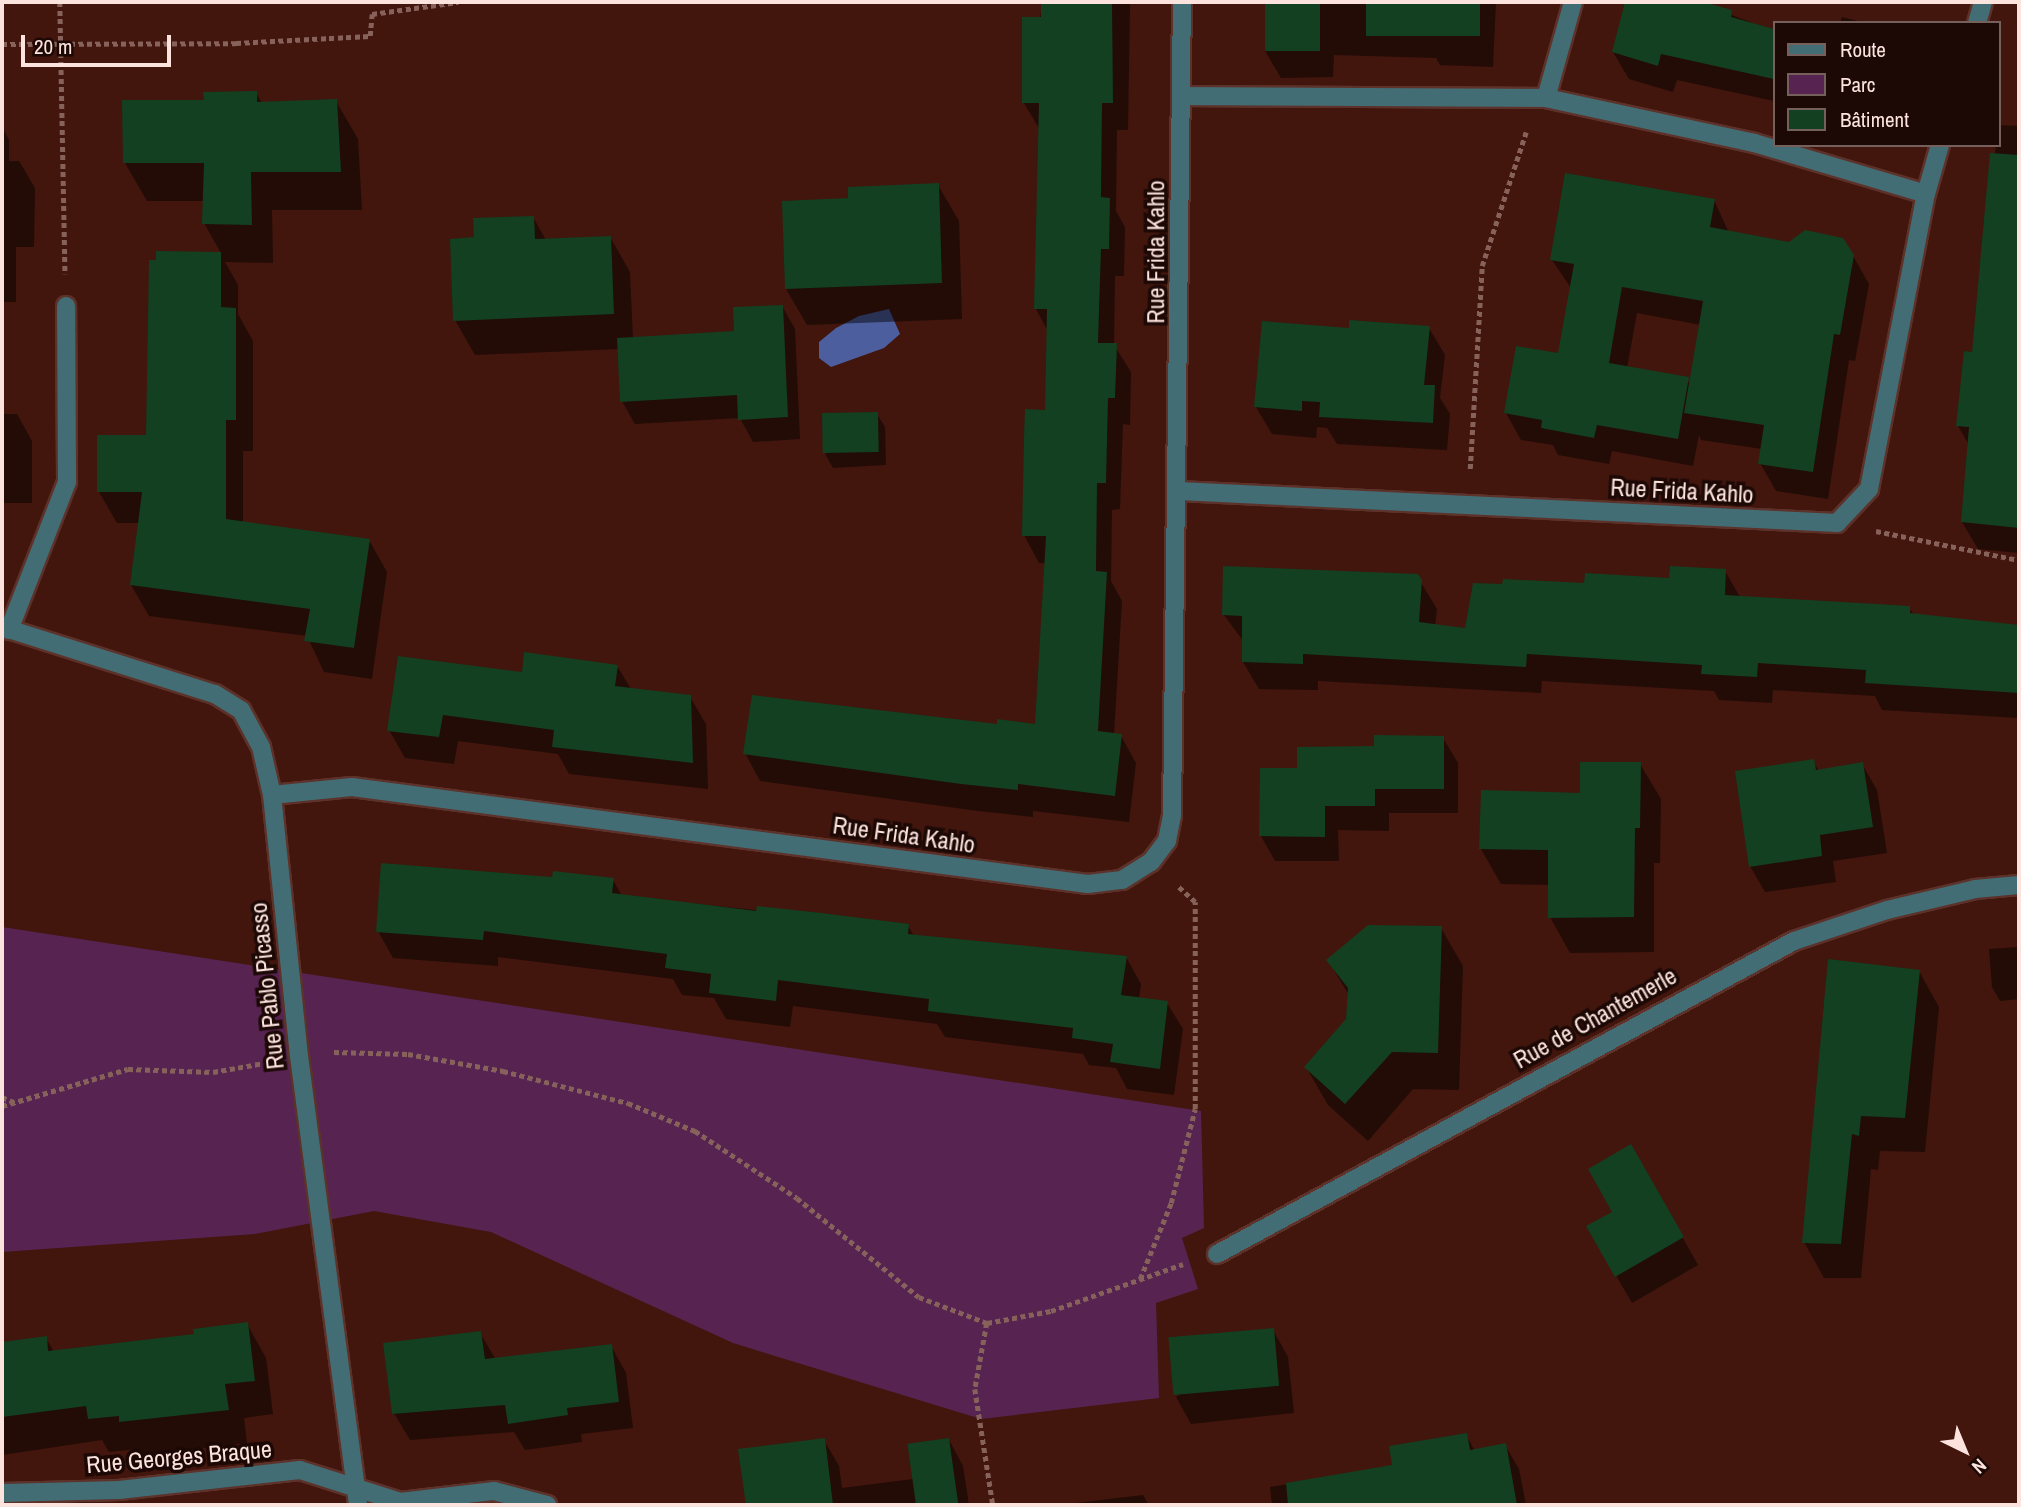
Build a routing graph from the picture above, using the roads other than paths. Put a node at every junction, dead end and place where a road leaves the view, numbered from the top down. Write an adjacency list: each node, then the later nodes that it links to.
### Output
1 (1182, 2): 5 (street, Rue Frida Kahlo)
2 (1573, 2): 6 (street)
3 (1983, 2): 4 (street)
4 (1978, 21)
5 (1181, 96): 6 (street); 10 (street, Rue Frida Kahlo)
6 (1546, 98): 8 (street)
7 (1939, 147): 8 (street)
8 (1926, 194): 10 (street, Rue Frida Kahlo)
9 (66, 306): 11 (street, Rue Pablo Picasso)
10 (1179, 491): 12 (street, Rue Frida Kahlo)
11 (5, 628): 12 (street, Rue Pablo Picasso)
12 (272, 795): 16 (street, Rue Pablo Picasso)
13 (2019, 886): 14 (street, Rue de Chantemerle)
14 (1217, 1254)
15 (2, 1493): 17 (street, Rue Georges Braque)
16 (357, 1497): 17 (street, Rue Georges Braque); 18 (street, Rue Georges Braque)
17 (119, 1498)
18 (547, 1505)

